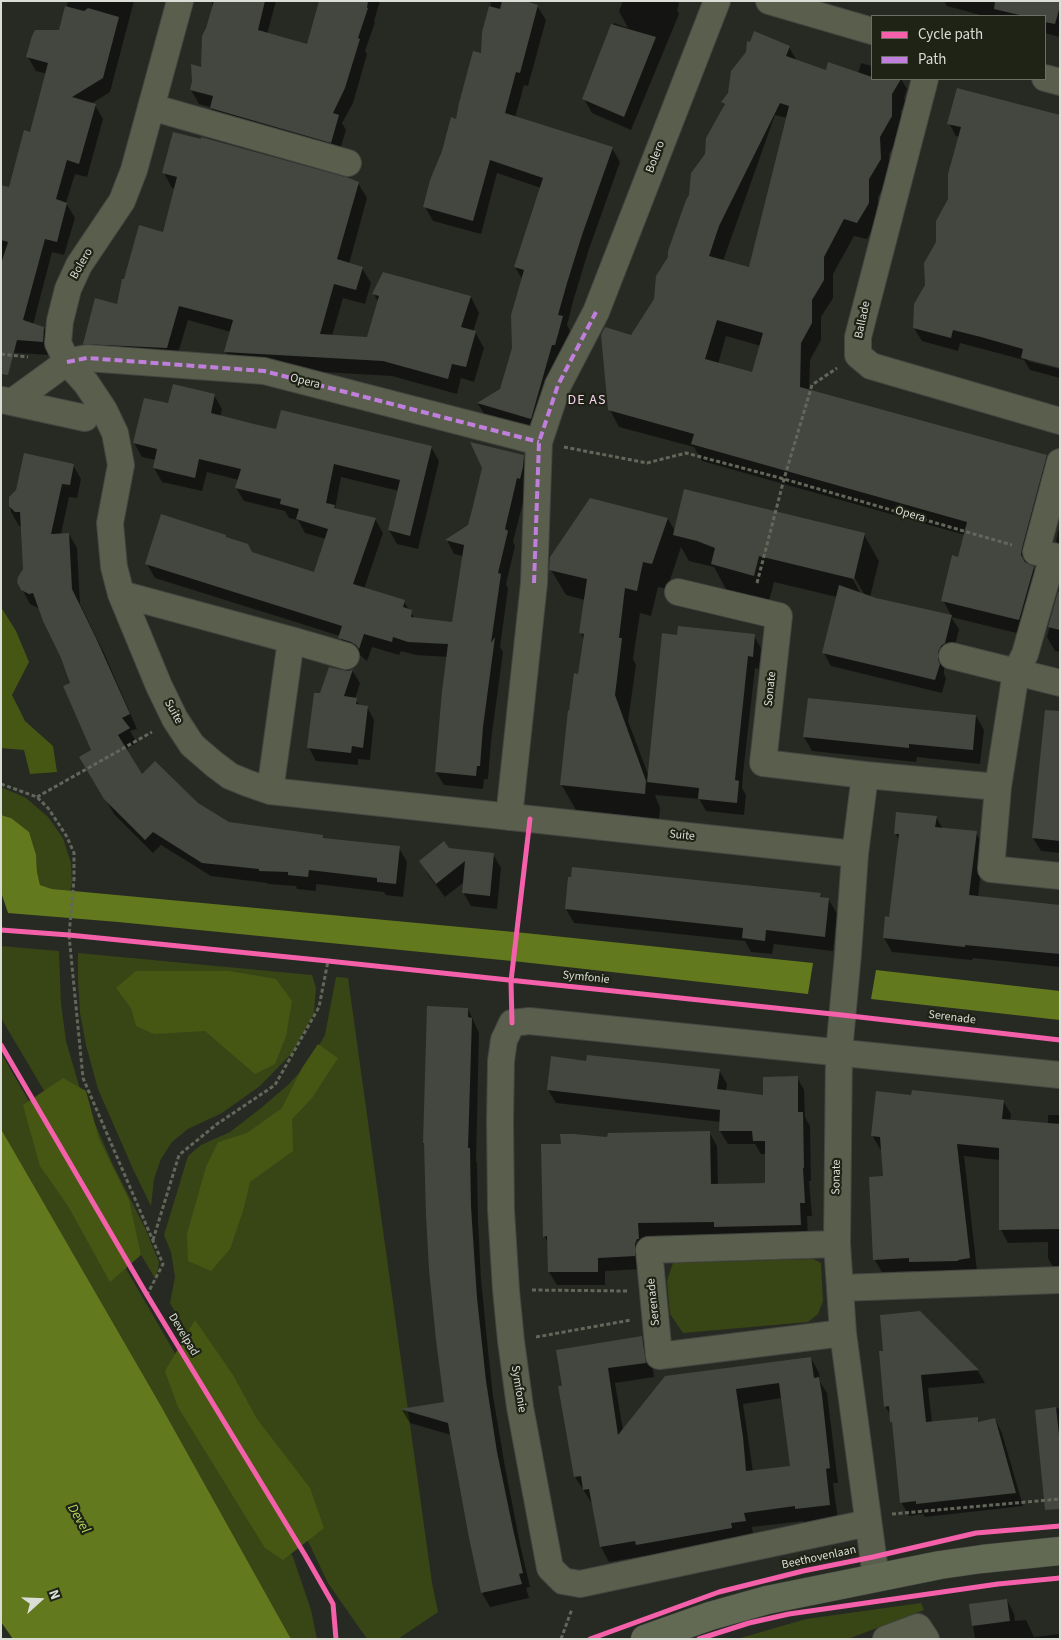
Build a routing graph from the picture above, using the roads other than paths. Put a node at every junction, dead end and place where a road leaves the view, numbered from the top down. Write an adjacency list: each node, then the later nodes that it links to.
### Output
1 (180, 1): 9 (street, Bolero)
2 (717, 1): 15 (street, Bolero)
3 (769, 1): 4 (street)
4 (804, 6): 5 (street)
5 (871, 31)
6 (1046, 78): 8 (street)
7 (925, 80): 14 (street, Ballade)
8 (1060, 82)
9 (151, 107): 10 (street); 11 (street, Bolero)
10 (348, 163)
11 (67, 362): 12 (street); 15 (street, Opera); 18 (street, Suite)
12 (7, 401): 13 (street)
13 (85, 418)
14 (1060, 420)
15 (539, 442): 27 (street)
16 (1060, 462): 22 (street)
17 (678, 592): 24 (street, Sonate)
18 (121, 594): 19 (street); 26 (street, Suite)
19 (291, 640): 20 (street); 26 (street)
20 (346, 656)
21 (952, 656): 22 (street)
22 (1016, 672): 23 (street); 25 (street)
23 (1060, 683)
24 (865, 775): 25 (street, Sonate); 28 (street, Sonate)
25 (998, 787): 29 (street)
26 (270, 791): 27 (street, Suite)
27 (509, 817): 28 (street, Suite)
28 (855, 854): 30 (street, Sonate)
29 (1060, 876)
30 (839, 1052): 31 (street); 32 (street, Sonate); 39 (street, Symfonie)
31 (1060, 1075)
32 (837, 1244): 34 (street, Sonate); 35 (street, Serenade)
33 (1060, 1280): 34 (street)
34 (840, 1288): 35 (street, Sonate)
35 (843, 1333): 36 (street, Sonate)
36 (868, 1523): 38 (street, Sonate); 39 (street, Beethovenlaan)
37 (1060, 1551): 38 (street)
38 (876, 1578): 41 (street)
39 (580, 1584)
40 (888, 1638): 42 (street)
41 (645, 1639)
42 (926, 1639)

